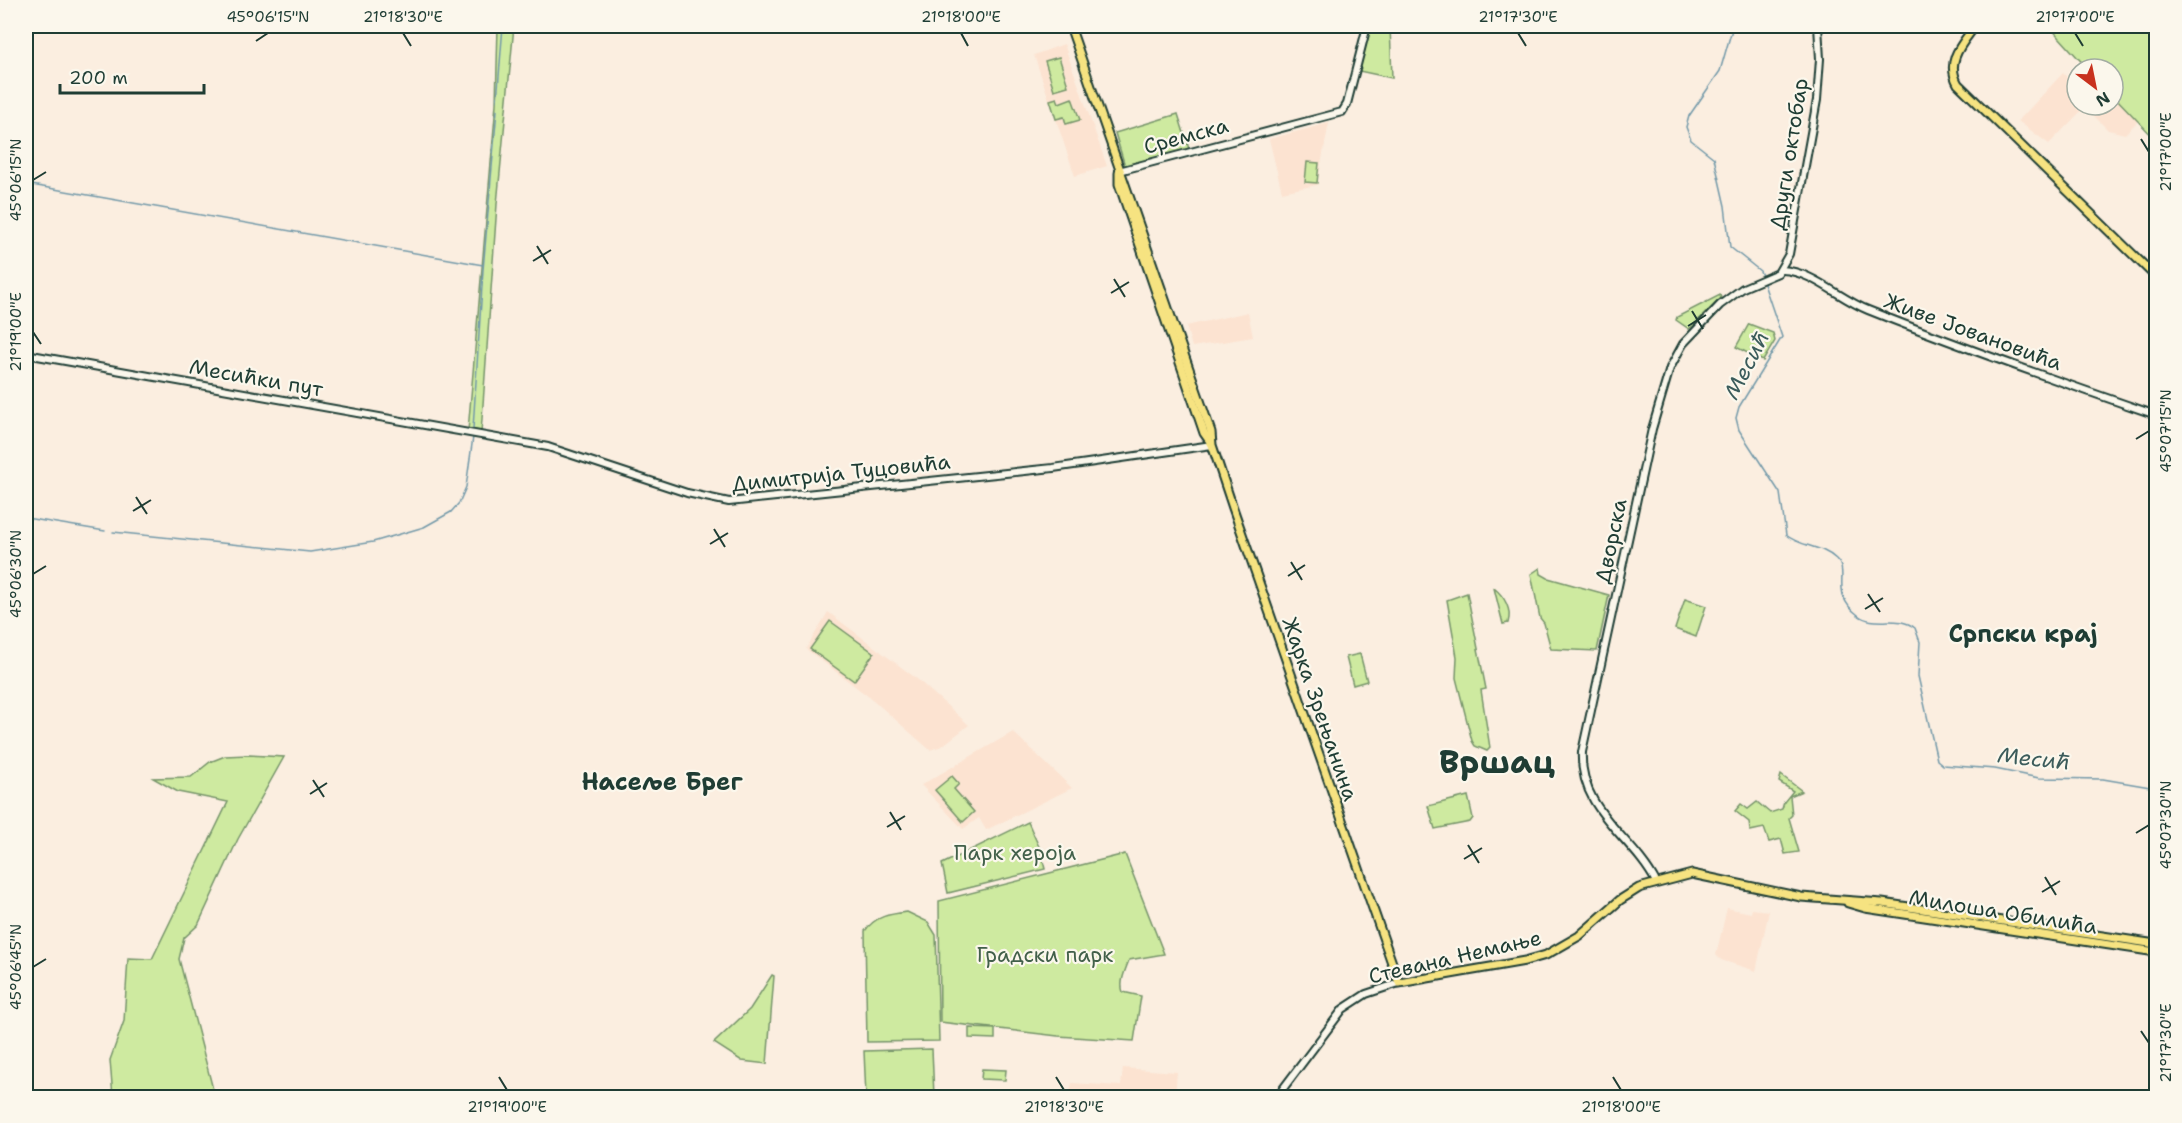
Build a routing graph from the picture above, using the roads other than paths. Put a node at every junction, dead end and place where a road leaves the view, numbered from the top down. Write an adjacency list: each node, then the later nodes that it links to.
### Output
1 (1070, 26): 5 (main road, Жарка Зрењанина)
2 (1367, 26): 5 (street, Сремска)
3 (1818, 26): 6 (street, Други октобар)
4 (1975, 26): 7 (main road)
5 (1119, 171): 11 (main road, Жарка Зрењанина)
6 (1782, 270): 9 (street, Живе Јовановића); 12 (street, Дворска)
7 (2157, 277)
8 (26, 354): 10 (street, Месићки пут)
9 (2157, 415)
10 (482, 434): 11 (street, Димитрија Туцовића)
11 (1212, 445): 17 (main road, Жарка Зрењанина)
12 (1656, 882): 13 (main road, Стевана Немање); 17 (main road, Стевана Немање)
13 (1801, 897): 14 (main road, Милоша Обилића)
14 (1845, 902): 15 (main road, Милоша Обилића); 16 (main road, Милоша Обилића)
15 (2157, 944)
16 (2157, 952)
17 (1399, 983): 18 (street, Стевана Немање)
18 (1276, 1098)

